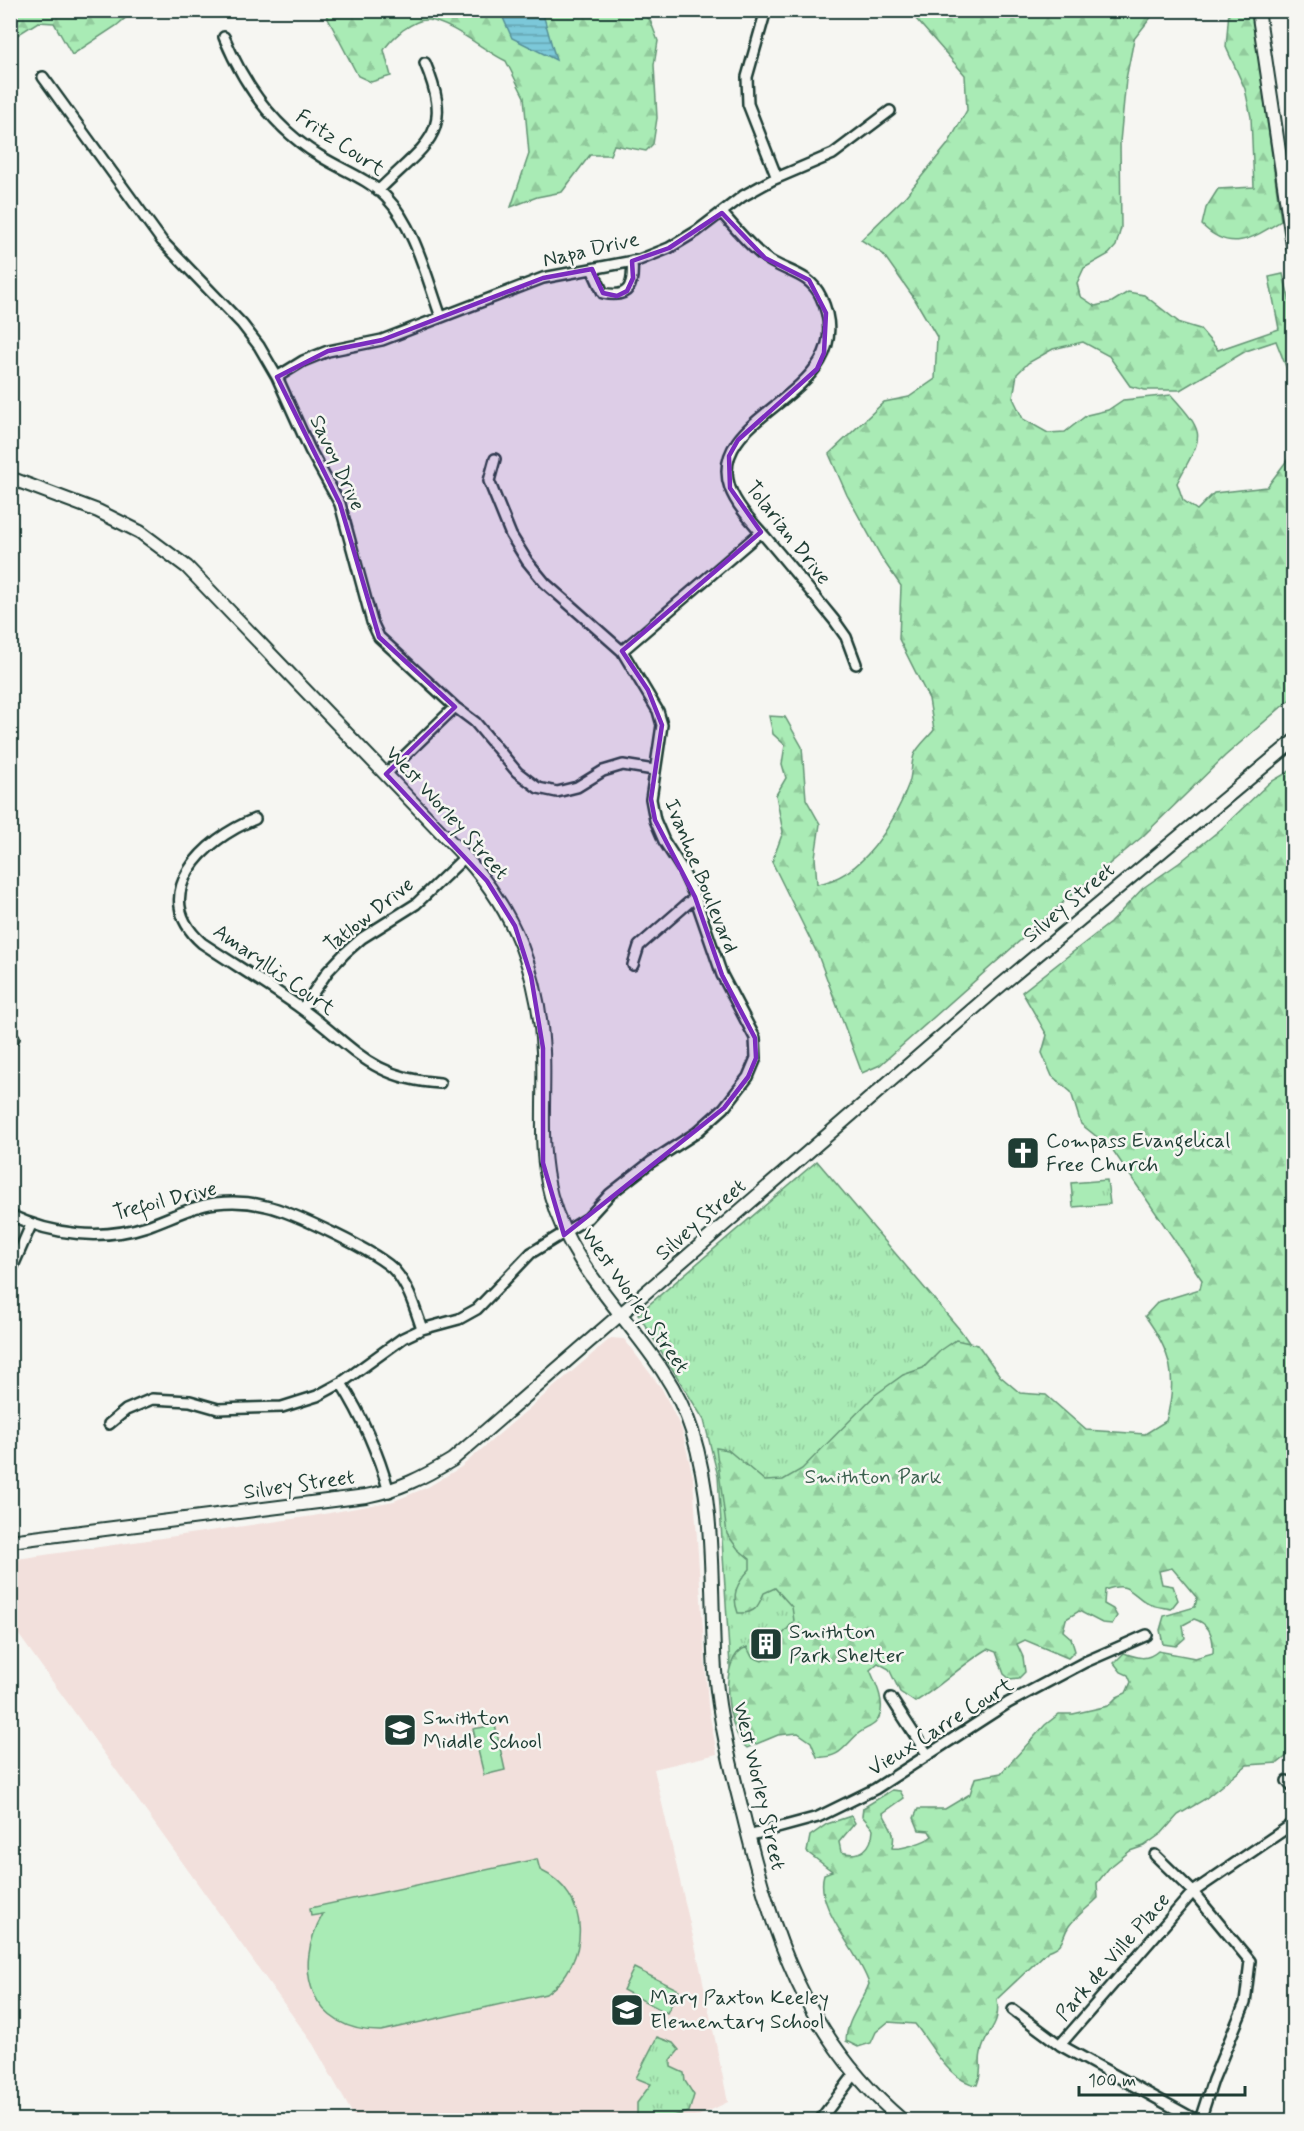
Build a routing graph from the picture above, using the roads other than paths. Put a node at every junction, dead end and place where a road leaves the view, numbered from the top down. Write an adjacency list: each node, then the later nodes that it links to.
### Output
1 (766, 10): 7 (street)
2 (1258, 10): 10 (street)
3 (224, 37): 8 (street, Fritz Court)
4 (425, 63): 8 (street)
5 (44, 77): 14 (street, Savoy Drive)
6 (890, 111): 7 (street, Napa Drive)
7 (777, 178): 9 (street, Napa Drive)
8 (378, 190): 13 (street, Fritz Court)
9 (722, 213): 11 (street, Napa Drive); 17 (street, Tolarian Drive)
10 (1293, 252)
11 (632, 261): 12 (street, Napa Drive); 12 (street)
12 (592, 269): 13 (street, Napa Drive)
13 (441, 317): 14 (street, Napa Drive)
14 (277, 377): 20 (street, Savoy Drive)
15 (495, 459): 18 (street, Ivanhoe Boulevard)
16 (10, 478): 23 (street, West Worley Street)
17 (761, 532): 18 (street); 19 (street, Tolarian Drive)
18 (622, 651): 22 (street, Ivanhoe Boulevard)
19 (856, 664)
20 (455, 707): 22 (street, Savoy Drive); 23 (street)
21 (1293, 741): 34 (street, Silvey Street)
22 (654, 770): 26 (street, Ivanhoe Boulevard)
23 (386, 774): 25 (street, West Worley Street)
24 (255, 819): 28 (street, Amaryllis Court)
25 (465, 856): 28 (street, Tatlow Drive); 32 (street, West Worley Street)
26 (695, 897): 27 (street); 32 (street, Ivanhoe Boulevard)
27 (633, 965)
28 (302, 1009): 29 (street, Amaryllis Court)
29 (440, 1083)
30 (10, 1215): 31 (street, Trefoil Drive)
31 (31, 1225): 33 (street); 35 (street, Trefoil Drive)
32 (564, 1235): 34 (street, West Worley Street); 35 (street, Ivanhoe Boulevard)
33 (10, 1274)
34 (620, 1316): 38 (street, Silvey Street); 46 (street, West Worley Street)
35 (422, 1329): 36 (street, Ivanhoe Boulevard)
36 (341, 1383): 37 (street, Ivanhoe Boulevard); 38 (street)
37 (110, 1424)
38 (389, 1492): 39 (street, Silvey Street)
39 (10, 1541)
40 (1147, 1635): 42 (street, Vieux Carre Court)
41 (891, 1698): 42 (street)
42 (927, 1754): 46 (street, Vieux Carre Court)
43 (1287, 1780): 44 (street)
44 (1293, 1789)
45 (1293, 1823): 48 (street, Park de Ville Place)
46 (748, 1836): 51 (street, West Worley Street)
47 (1155, 1855): 48 (street, Park de Ville Place)
48 (1193, 1892): 50 (street, Park de Ville Place); 55 (street, Park de Ville Place)
49 (1013, 2010): 50 (street, Park de Ville Place)
50 (1060, 2045): 54 (street, Park de Ville Place)
51 (854, 2075): 52 (street); 53 (street, West Worley Street)
52 (820, 2121)
53 (902, 2121)
54 (1196, 2121)
55 (1200, 2121)

